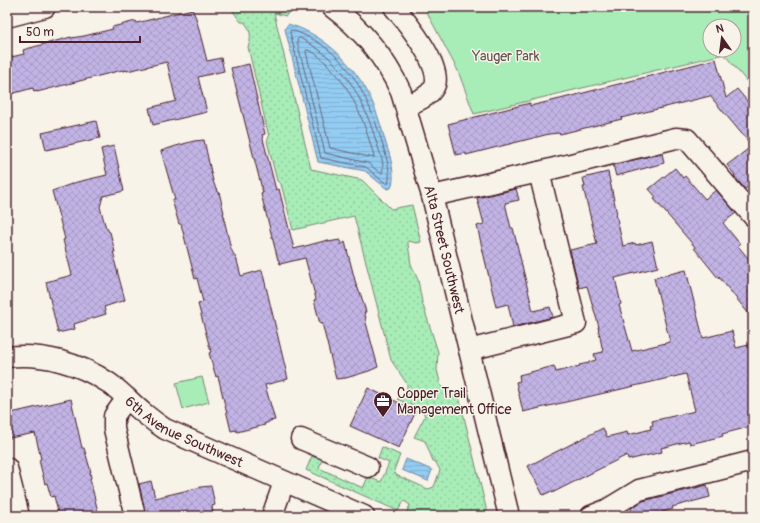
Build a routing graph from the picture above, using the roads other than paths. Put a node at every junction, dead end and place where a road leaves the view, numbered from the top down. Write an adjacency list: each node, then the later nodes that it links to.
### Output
1 (45, 7): 4 (street)
2 (332, 7): 5 (street, Alta Street Southwest)
3 (394, 7): 5 (street)
4 (7, 17)
5 (406, 106): 7 (street, Alta Street Southwest)
6 (538, 172): 7 (street); 8 (street); 9 (street)
7 (432, 196): 9 (street, Alta Street Southwest)
8 (753, 216)
9 (469, 350): 21 (street, Alta Street Southwest)
10 (7, 357): 11 (street, 6th Avenue Southwest)
11 (127, 398): 16 (street, 6th Avenue Southwest); 18 (street)
12 (301, 440): 14 (street)
13 (753, 461): 22 (street)
14 (368, 467)
15 (7, 468): 17 (street)
16 (284, 482): 19 (street); 20 (street, 6th Avenue Southwest)
17 (19, 516)
18 (135, 516)
19 (272, 516)
20 (364, 516)
21 (508, 516)
22 (591, 516)

